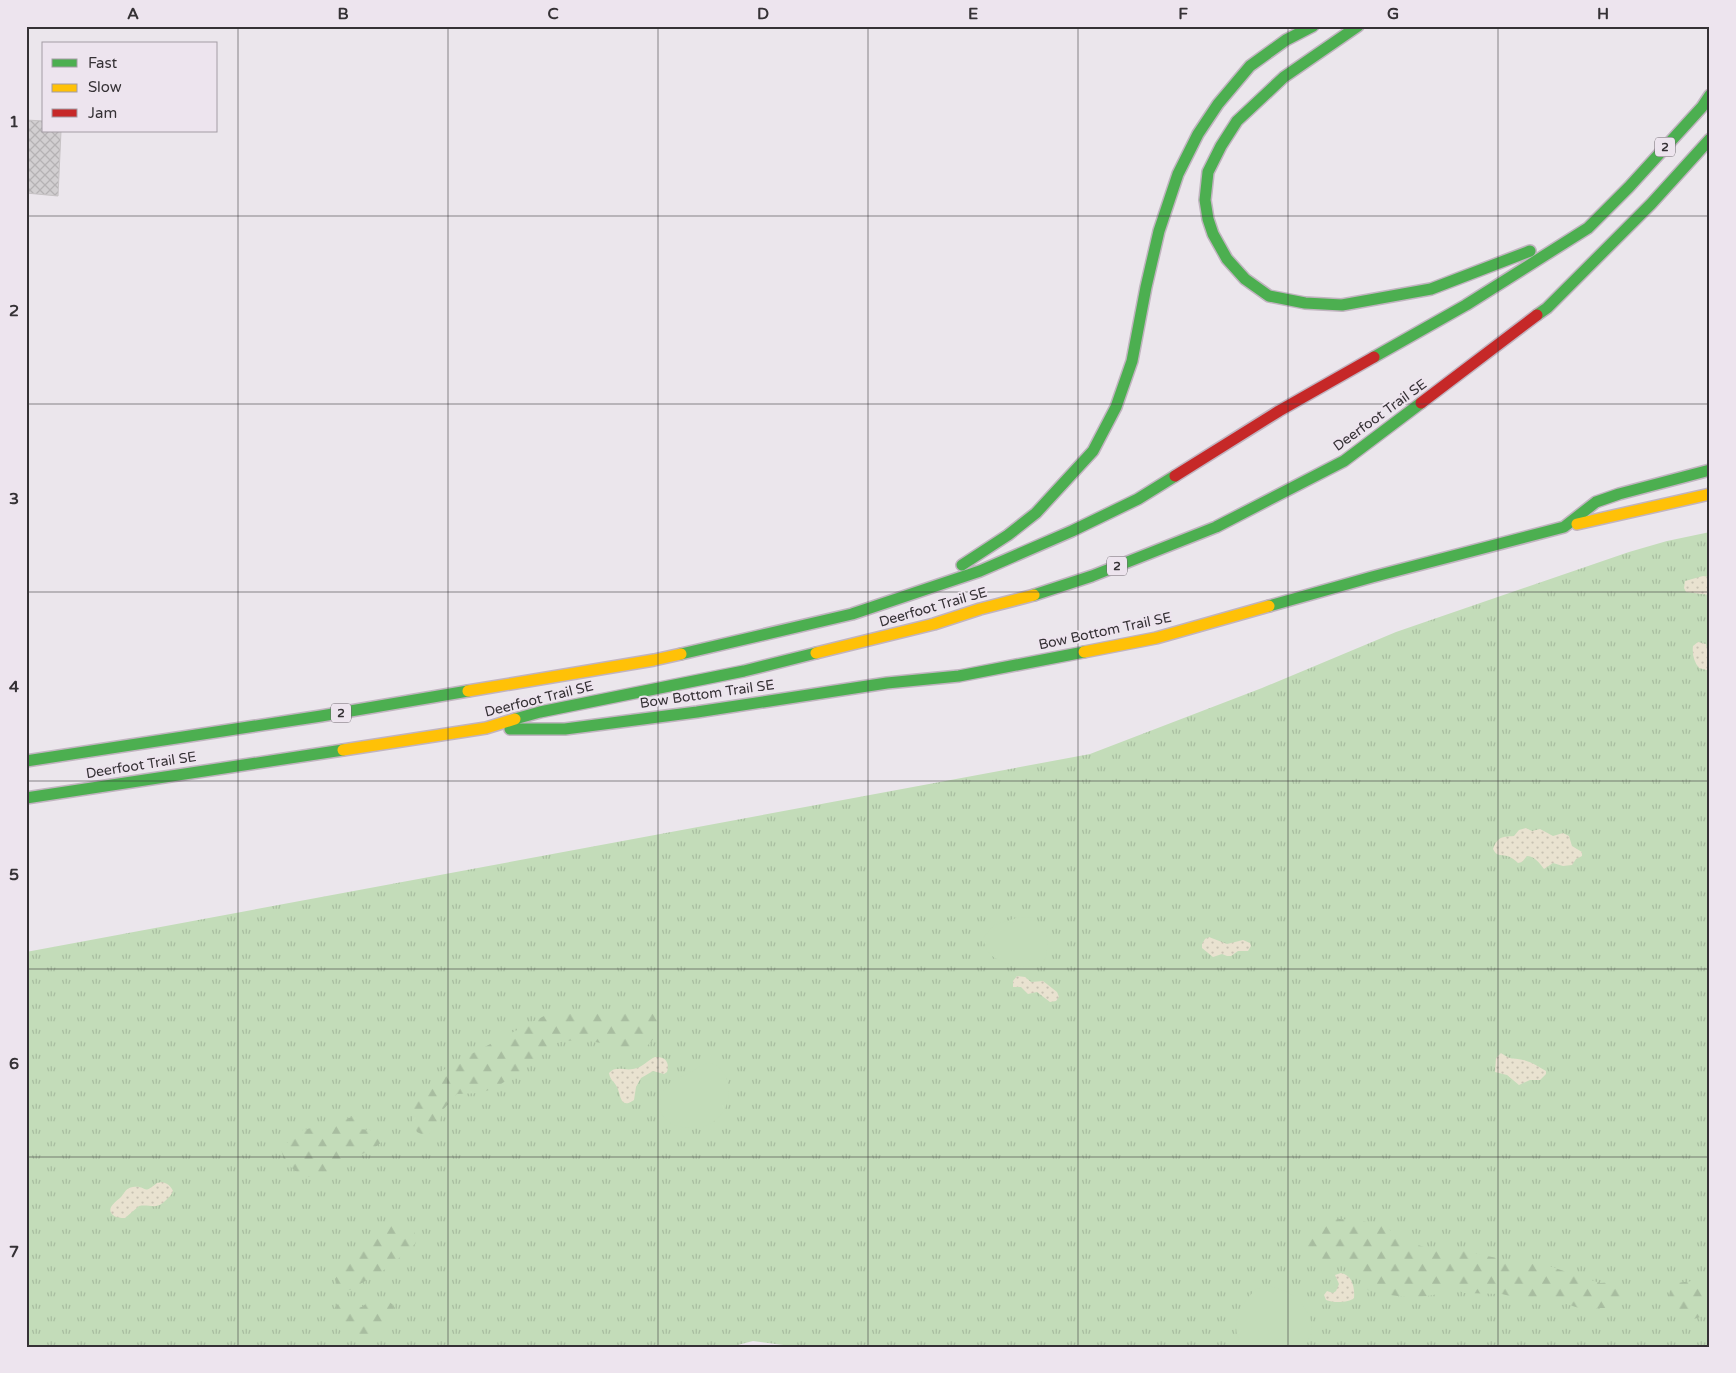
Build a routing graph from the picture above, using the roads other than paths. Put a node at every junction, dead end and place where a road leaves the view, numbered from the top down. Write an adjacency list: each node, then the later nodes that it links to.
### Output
1 (1313, 26): 9 (highway)
2 (1358, 26): 5 (highway)
3 (1710, 96): 5 (highway, Deerfoot Trail SE / 2)
4 (1710, 138): 10 (highway, Deerfoot Trail SE / 2)
5 (1588, 228): 9 (highway, Deerfoot Trail SE / 2)
6 (1710, 470): 8 (highway, Bow Bottom Trail SE)
7 (1710, 494): 8 (highway)
8 (1564, 527): 10 (highway, Bow Bottom Trail SE)
9 (925, 589): 11 (highway, Deerfoot Trail SE / 2)
10 (486, 728): 12 (highway, Deerfoot Trail SE / 2)
11 (26, 761)
12 (26, 798)

